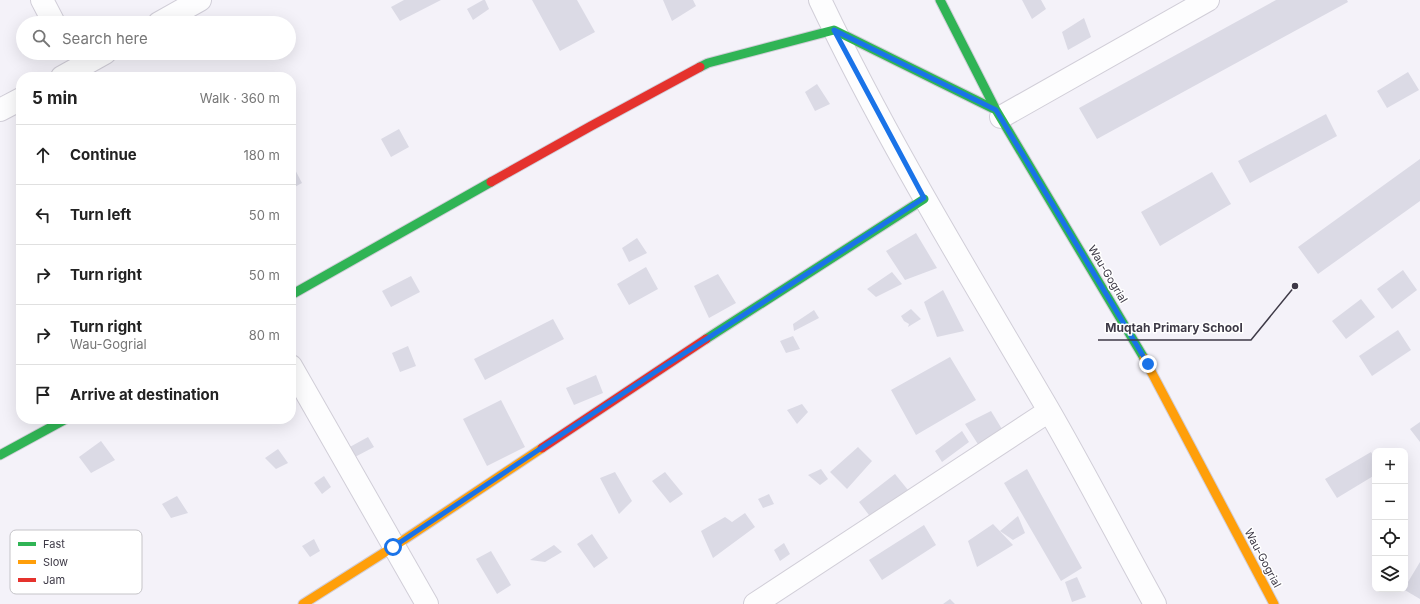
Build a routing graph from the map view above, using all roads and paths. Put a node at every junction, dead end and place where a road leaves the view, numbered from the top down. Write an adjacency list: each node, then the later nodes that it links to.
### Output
1 (42, 0): 6 (street)
2 (200, 0): 7 (street)
3 (820, 0): 8 (street)
4 (940, 0): 13 (street, Wau-Gogrial)
5 (1208, 0): 13 (street)
6 (50, 16)
7 (171, 16)
8 (834, 30): 13 (street); 14 (street); 15 (street)
9 (91, 60): 10 (street)
10 (73, 69)
11 (16, 102): 12 (street)
12 (0, 110)
13 (998, 114): 25 (street, Wau-Gogrial)
14 (924, 198): 17 (street); 20 (street)
15 (296, 292)
16 (296, 375): 20 (street)
17 (1049, 411): 23 (street); 24 (street)
18 (57, 424): 19 (street)
19 (0, 455)
20 (393, 547): 21 (street); 22 (street)
21 (303, 604)
22 (427, 604)
23 (755, 604)
24 (1154, 604)
25 (1274, 604)

